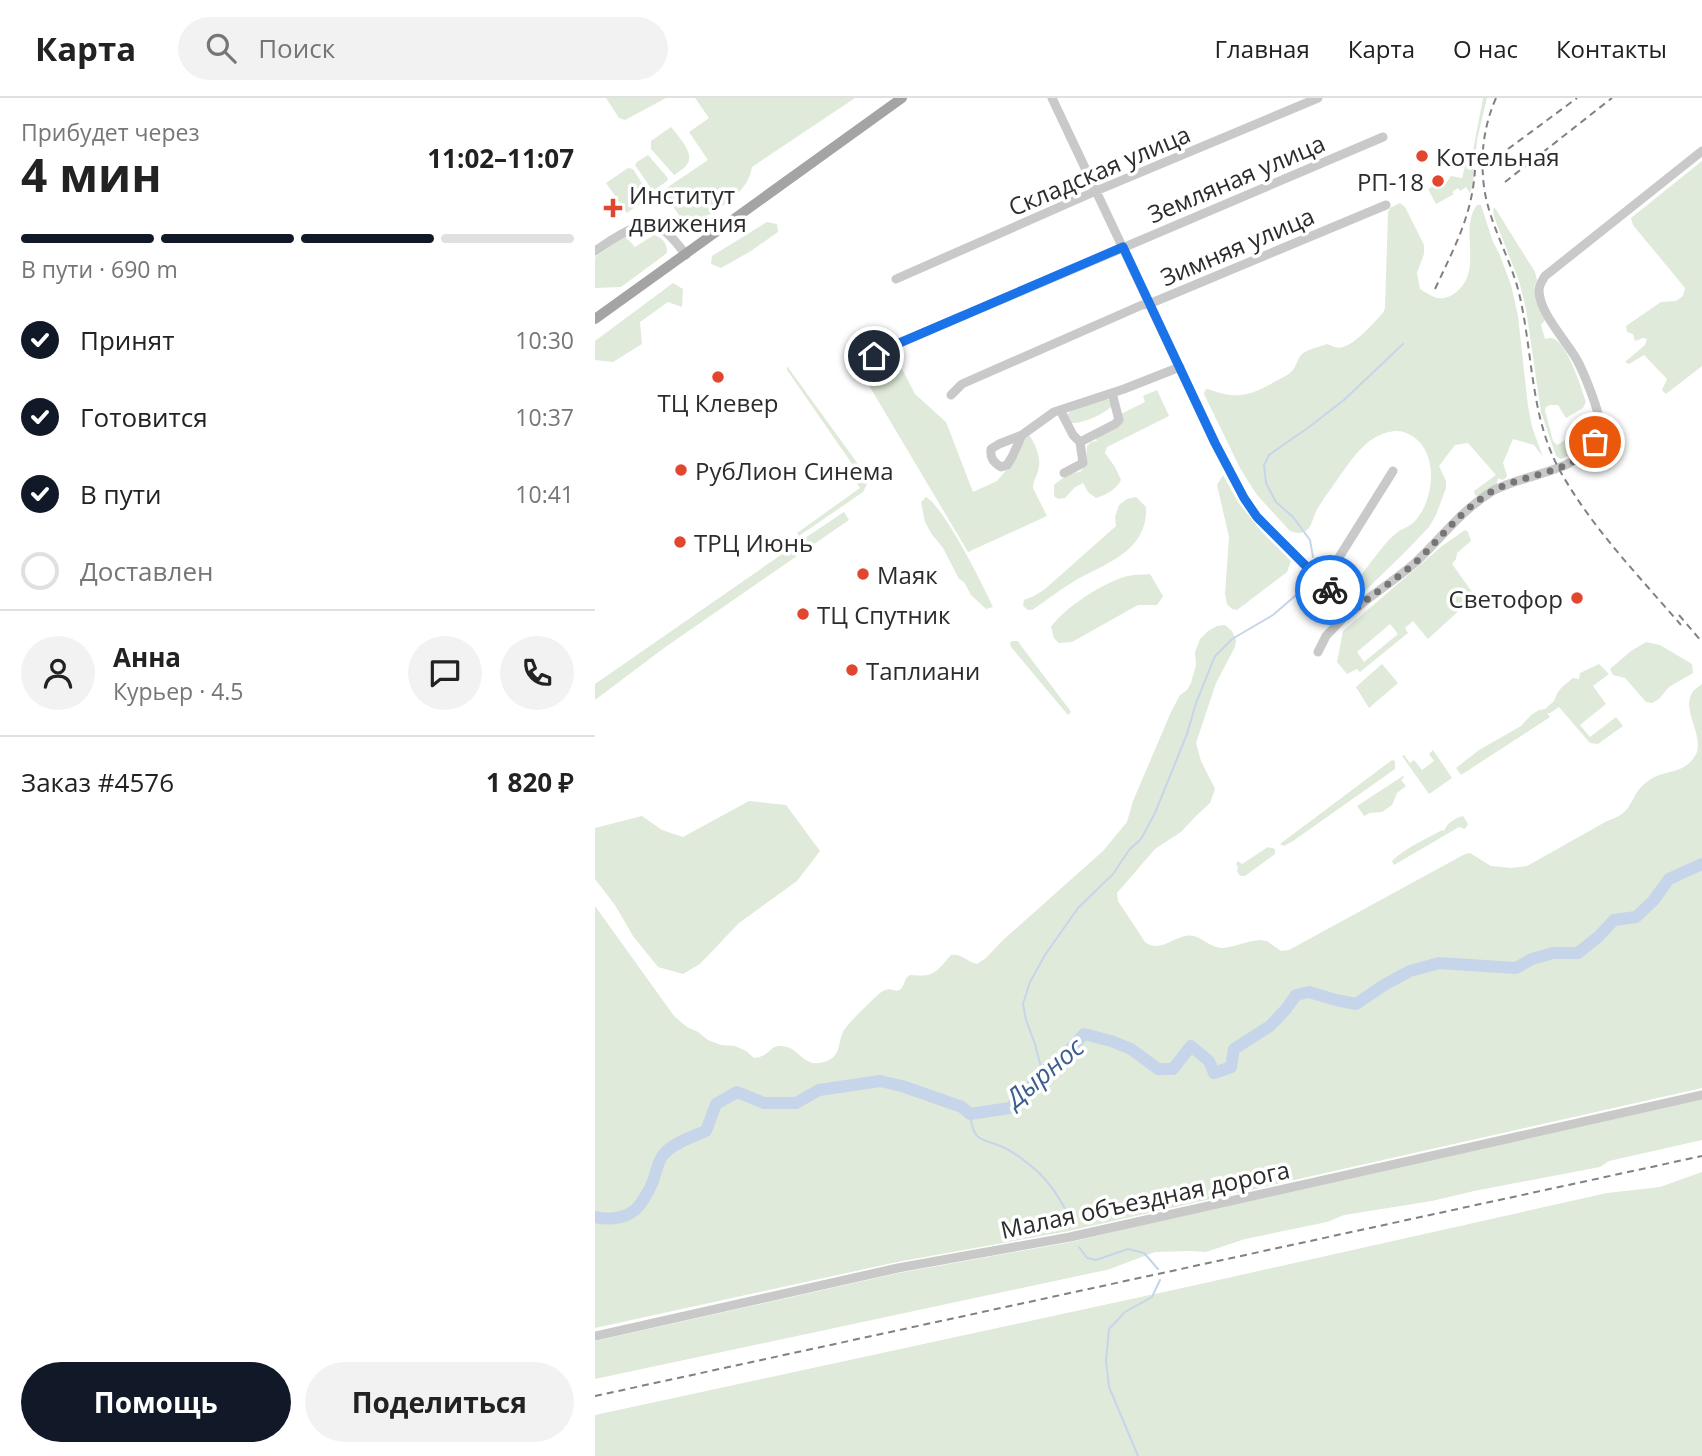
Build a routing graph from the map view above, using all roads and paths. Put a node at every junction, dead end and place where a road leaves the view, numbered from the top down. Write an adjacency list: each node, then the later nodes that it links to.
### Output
1 (902, 98): 10 (main road)
2 (1052, 98): 6 (street)
3 (1318, 98): 6 (street, Складская улица)
4 (1383, 137): 8 (street, Земляная улица)
5 (1702, 151): 24 (street)
6 (1096, 191): 8 (street); 11 (street, Складская улица)
7 (1386, 205): 12 (street, Зимняя улица)
8 (1123, 247): 12 (street); 14 (street, Земляная улица)
9 (595, 251): 10 (street)
10 (686, 254): 13 (main road)
11 (896, 279)
12 (1149, 304): 15 (street); 17 (street, Зимняя улица)
13 (595, 319)
14 (874, 356)
15 (1179, 367): 16 (street); 23 (street)
16 (1112, 393): 18 (street); 20 (street)
17 (951, 395)
18 (1060, 410): 19 (street); 20 (street)
19 (1022, 435)
20 (1080, 442): 22 (street)
21 (1393, 471): 23 (street)
22 (1064, 473)
23 (1323, 583): 24 (street)
24 (1352, 611): 25 (street)
25 (1318, 652)
26 (1702, 1095): 27 (street, Малая объездная дорога)
27 (595, 1336)

